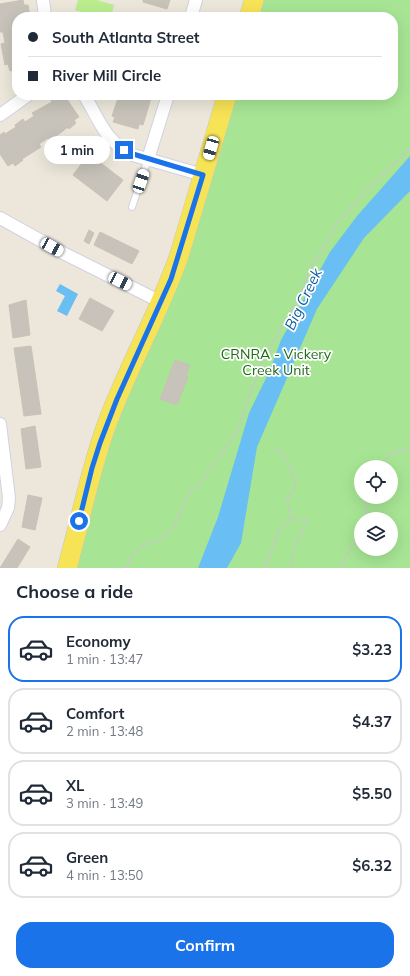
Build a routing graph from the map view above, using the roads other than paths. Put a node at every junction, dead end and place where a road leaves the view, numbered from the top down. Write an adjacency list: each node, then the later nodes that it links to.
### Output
1 (43, 0): 4 (street)
2 (196, 0): 5 (street)
3 (254, 0): 6 (main road)
4 (44, 12)
5 (193, 12)
6 (250, 12)
7 (21, 100): 11 (street)
8 (87, 100): 12 (street)
9 (166, 100): 12 (street)
10 (226, 100): 13 (main road)
11 (0, 115)
12 (148, 159): 13 (street); 14 (lane)
13 (203, 175): 16 (main road)
14 (132, 207)
15 (0, 218): 16 (street)
16 (161, 302): 19 (main road)
17 (0, 424): 18 (street)
18 (0, 525)
19 (67, 568)

